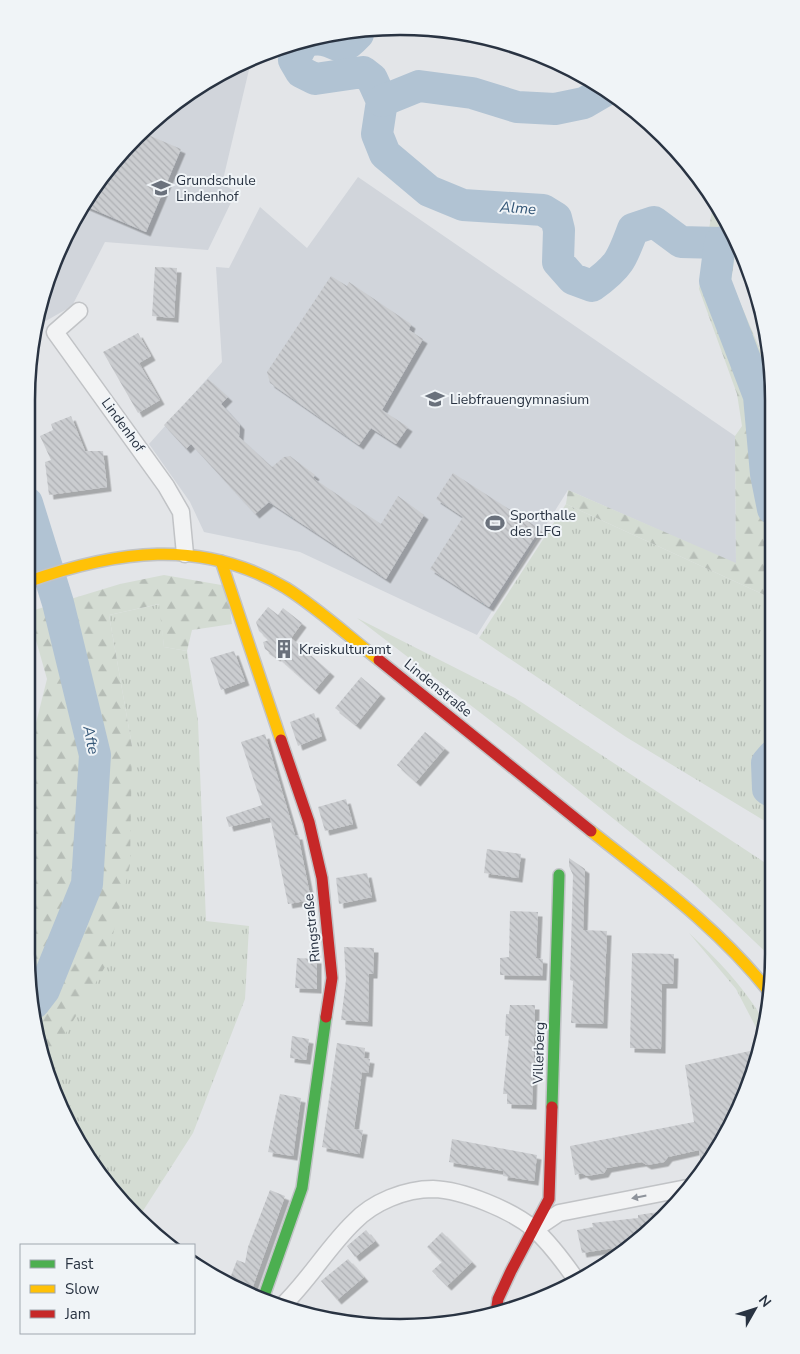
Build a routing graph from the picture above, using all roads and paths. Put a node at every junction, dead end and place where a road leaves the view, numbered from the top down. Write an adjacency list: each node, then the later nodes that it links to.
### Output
1 (79, 310): 2 (street, Lindenhof)
2 (185, 554): 3 (street, Lindenstraße); 4 (street, Lindenstraße)
3 (220, 561): 6 (street, Lindenstraße); 10 (street, Ringstraße)
4 (35, 579)
5 (559, 875): 8 (street, Villerberg)
6 (763, 985)
7 (679, 1189): 8 (street, one-way to 8)
8 (534, 1230): 9 (street); 11 (street); 12 (street, Villerberg)
9 (573, 1275)
10 (265, 1293)
11 (288, 1301)
12 (497, 1306)

